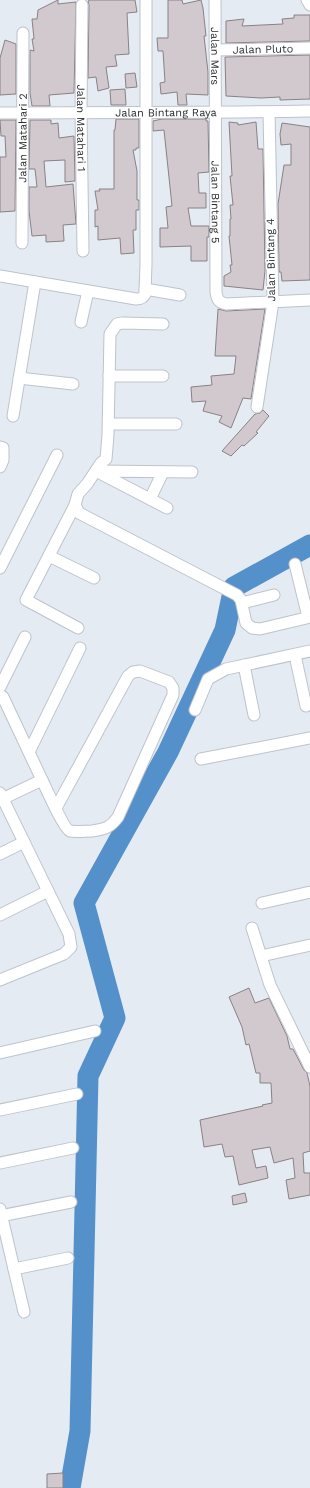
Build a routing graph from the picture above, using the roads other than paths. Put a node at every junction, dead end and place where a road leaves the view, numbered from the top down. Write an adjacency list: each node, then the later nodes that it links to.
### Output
1 (146, 0): 11 (street)
2 (214, 0): 8 (street, Jalan Mars)
3 (307, 0): 4 (street)
4 (310, 5)
5 (82, 6): 10 (street, Jalan Matahari 1)
6 (23, 33): 14 (street, Jalan Matahari 2)
7 (310, 48): 8 (street, Jalan Pluto)
8 (215, 50): 15 (street, Jalan Mars)
9 (310, 111): 12 (street, Jalan Bintang Raya)
10 (81, 112): 11 (street, Jalan Bintang Raya); 14 (street, Jalan Bintang Raya); 17 (street, Jalan Matahari 1)
11 (147, 112): 15 (street, Jalan Bintang Raya); 20 (street)
12 (269, 112): 15 (street, Jalan Bintang Raya); 24 (street, Jalan Bintang 4)
13 (0, 113): 14 (street, Jalan Bintang Raya)
14 (23, 113): 16 (street, Jalan Matahari 2)
15 (216, 113): 24 (street, Jalan Bintang 5)
16 (22, 243)
17 (83, 251)
18 (0, 276): 19 (street)
19 (35, 282): 21 (street); 29 (street)
20 (145, 289): 21 (street); 22 (street)
21 (88, 291): 25 (street)
22 (180, 295)
23 (310, 300): 24 (street)
24 (273, 302): 31 (street, Jalan Bintang 4)
25 (81, 322)
26 (163, 324): 27 (street)
27 (109, 376): 28 (street); 33 (street)
28 (164, 376)
29 (20, 378): 30 (street); 32 (street)
30 (73, 384)
31 (257, 407)
32 (13, 416)
33 (108, 424): 34 (street); 38 (street)
34 (176, 424)
35 (0, 447): 37 (street)
36 (57, 455): 46 (street)
37 (0, 467)
38 (96, 471): 39 (street); 41 (street); 42 (street)
39 (163, 472): 40 (street); 41 (street)
40 (192, 472)
41 (150, 499): 43 (street)
42 (76, 505): 44 (street); 49 (street)
43 (167, 508)
44 (49, 556): 47 (street); 51 (street)
45 (295, 564): 50 (street)
46 (0, 568)
47 (94, 578)
48 (274, 595): 49 (street)
49 (242, 603): 50 (street)
50 (309, 617)
51 (78, 628)
52 (25, 636): 57 (street)
53 (80, 648): 63 (street)
54 (310, 651): 55 (street)
55 (295, 655): 56 (street); 59 (street)
56 (244, 665): 60 (street); 61 (street)
57 (0, 687)
58 (0, 695): 63 (street)
59 (306, 706)
60 (195, 710)
61 (254, 715)
62 (310, 738): 64 (street)
63 (29, 752): 65 (street)
64 (201, 759)
65 (42, 780): 66 (street); 67 (street)
66 (1, 797): 68 (street)
67 (56, 808): 67 (street)
68 (24, 842): 69 (street); 70 (street)
69 (0, 854)
70 (48, 891): 73 (street); 77 (street)
71 (310, 892): 72 (street)
72 (262, 903)
73 (0, 915)
74 (252, 928): 76 (street)
75 (310, 945): 76 (street)
76 (261, 956): 79 (street)
77 (0, 980)
78 (94, 1031): 80 (street)
79 (306, 1052): 81 (street)
80 (0, 1053)
81 (310, 1067)
82 (77, 1094): 83 (street)
83 (0, 1110)
84 (73, 1148): 85 (street)
85 (0, 1163)
86 (71, 1202): 87 (street)
87 (0, 1214): 89 (street)
88 (68, 1258): 89 (street)
89 (14, 1269): 90 (street)
90 (24, 1312)

